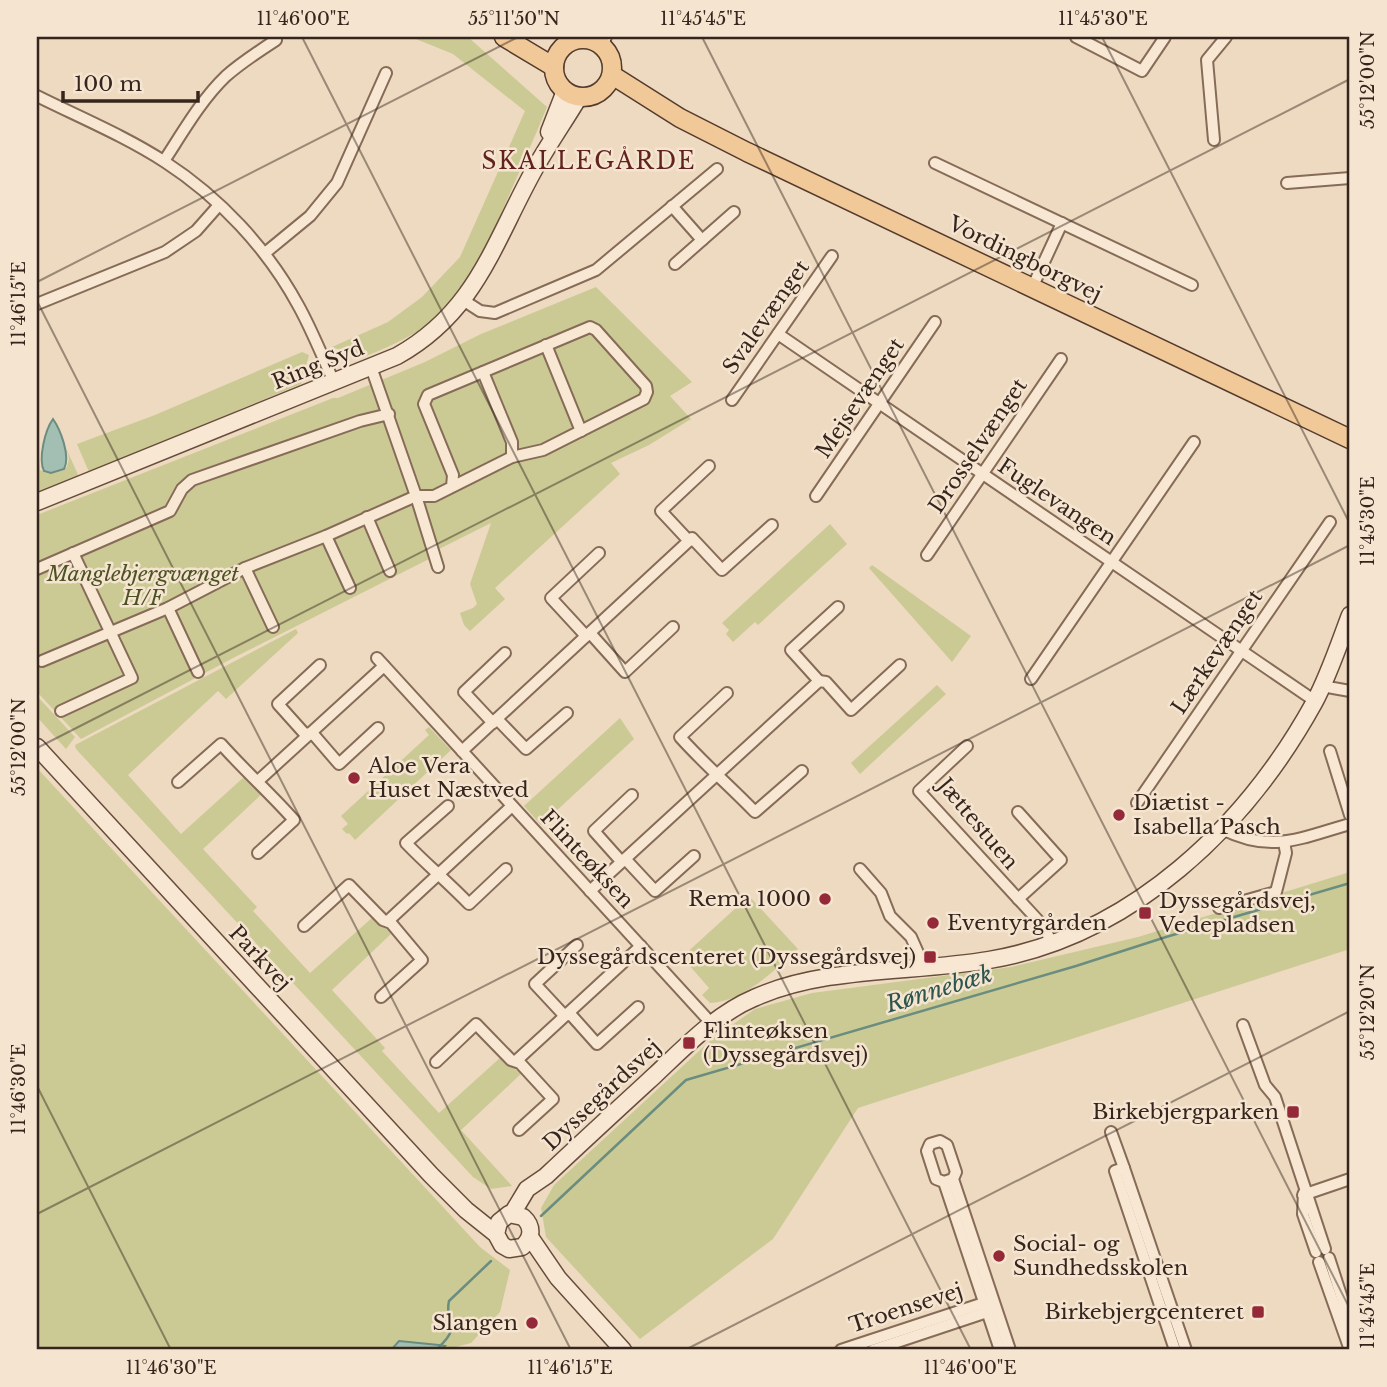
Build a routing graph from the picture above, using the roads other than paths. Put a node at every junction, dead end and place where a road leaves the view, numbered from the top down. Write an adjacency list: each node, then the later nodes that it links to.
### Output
1 (504, 37): 8 (main road)
2 (514, 37): 8 (main road)
3 (1076, 37): 4 (street)
4 (1164, 37)
5 (1226, 37): 13 (street)
6 (276, 40): 14 (street)
7 (597, 40): 8 (main road); 10 (main road)
8 (556, 59): 11 (main road)
9 (386, 73): 24 (street)
10 (608, 82): 11 (main road); 28 (main road, Vordingborgvej)
11 (572, 94): 29 (street, Ring Syd)
12 (37, 96): 14 (street)
13 (1214, 140)
14 (164, 161): 19 (street)
15 (935, 163): 22 (street)
16 (717, 169): 20 (street)
17 (1350, 178): 18 (street)
18 (1287, 183)
19 (219, 205): 24 (street); 30 (street)
20 (672, 206): 23 (street); 29 (street)
21 (734, 212): 23 (street)
22 (1062, 223): 27 (street); 28 (street)
23 (702, 240): 26 (street)
24 (265, 253): 37 (street)
25 (832, 256): 32 (street, Svalevænget)
26 (675, 264)
27 (1192, 285)
28 (1032, 288): 42 (main road, Vordingborgvej)
29 (463, 300): 35 (street, Ring Syd)
30 (37, 304)
31 (935, 323): 39 (street, Mejsevænget)
32 (778, 334): 38 (street, Svalevænget); 39 (street, Fuglevangen)
33 (546, 345): 36 (street); 41 (street); 41 (street)
34 (1061, 359): 46 (street, Drosselvænget)
35 (371, 366): 37 (street, Ring Syd); 40 (street)
36 (483, 372): 44 (street); 47 (street)
37 (334, 382): 50 (street, Ring Syd)
38 (732, 400)
39 (879, 404): 46 (street, Fuglevangen); 49 (street, Mejsevænget)
40 (389, 414): 48 (street); 56 (street)
41 (581, 430): 44 (street)
42 (1350, 439)
43 (1194, 442): 59 (street)
44 (512, 457): 47 (street)
45 (709, 466): 55 (street)
46 (982, 474): 58 (street, Drosselvænget); 59 (street, Fuglevangen)
47 (452, 487): 48 (street)
48 (416, 496): 51 (street); 60 (street)
49 (816, 496)
50 (37, 502)
51 (367, 517): 54 (street); 63 (street)
52 (1330, 522): 72 (street, Lærkevænget)
53 (772, 525): 55 (street)
54 (326, 536): 61 (street); 64 (street)
55 (689, 541): 71 (street)
56 (73, 553): 62 (street); 70 (street)
57 (599, 554): 71 (street)
58 (927, 555)
59 (1111, 562): 72 (street, Fuglevangen); 78 (street)
60 (438, 567)
61 (245, 568): 66 (street); 68 (street)
62 (37, 569)
63 (390, 571)
64 (349, 588)
65 (838, 607): 79 (street)
66 (168, 608): 70 (street); 77 (street)
67 (1350, 615): 80 (street, Dyssegårdsvej)
68 (273, 627)
69 (673, 627): 71 (street)
70 (110, 631): 74 (street); 84 (street)
71 (588, 635): 86 (street)
72 (1241, 651): 83 (street, Fuglevangen); 98 (street, Lærkevænget)
73 (505, 653): 86 (street)
74 (42, 661)
75 (320, 665): 88 (street)
76 (900, 665): 79 (street)
77 (198, 672)
78 (1031, 679)
79 (819, 681): 94 (street)
80 (1322, 686): 81 (street); 83 (street, Dyssegårdsvej)
81 (1350, 691)
82 (727, 693): 94 (street)
83 (1315, 701): 104 (street, Dyssegårdsvej)
84 (61, 711)
85 (567, 713): 86 (street)
86 (495, 721): 91 (street)
87 (378, 728): 88 (street)
88 (309, 734): 91 (street, Flinteøksen); 95 (street)
89 (967, 746): 113 (street, Jættestuen)
90 (37, 747): 134 (street, Parkvej)
91 (462, 751): 100 (street, Flinteøksen)
92 (1330, 751): 102 (street)
93 (802, 771): 94 (street)
94 (717, 775): 108 (street)
95 (258, 781): 96 (street); 106 (street)
96 (178, 782)
97 (632, 795): 108 (street)
98 (1137, 803)
99 (448, 806): 111 (street)
100 (512, 806): 111 (street); 112 (street, Flinteøksen)
101 (1018, 813): 113 (street, Jættestuen)
102 (1350, 815)
103 (1350, 824): 105 (street)
104 (1222, 829): 105 (street); 117 (street, Dyssegårdsvej)
105 (1284, 842): 114 (street)
106 (258, 853)
107 (694, 856): 108 (street)
108 (624, 860): 112 (street)
109 (506, 869): 111 (street)
110 (860, 869): 120 (street)
111 (438, 875): 115 (street)
112 (590, 891): 119 (street, Flinteøksen)
113 (1018, 900): 117 (street, Jættestuen)
114 (1219, 908)
115 (388, 921): 116 (street); 121 (street)
116 (304, 926)
117 (1052, 945): 120 (street, Dyssegårdsvej)
118 (577, 946): 123 (street)
119 (641, 946): 123 (street); 124 (street, Flinteøksen)
120 (921, 968): 124 (street, Dyssegårdsvej)
121 (381, 997)
122 (638, 1007): 123 (street)
123 (566, 1015): 126 (street)
124 (712, 1024): 134 (street, Dyssegårdsvej)
125 (1244, 1025): 133 (street)
126 (516, 1060): 127 (street); 128 (street)
127 (436, 1062)
128 (519, 1130)
129 (1111, 1132): 130 (street)
130 (1119, 1169): 147 (street); 148 (street)
131 (1350, 1179): 133 (street)
132 (948, 1181): 139 (street, Troensevej)
133 (1305, 1192): 137 (street)
134 (508, 1221): 135 (street); 136 (street)
135 (530, 1237): 136 (street); 138 (street)
136 (518, 1249): 138 (street)
137 (1322, 1255): 140 (street); 141 (street)
138 (558, 1278): 142 (street)
139 (990, 1306): 143 (street, Troensevej); 144 (street, Troensevej); 145 (street, Troensevej); 146 (street, Troensevej)
140 (1350, 1323)
141 (1349, 1344)
142 (623, 1350)
143 (841, 1350)
144 (873, 1350)
145 (1000, 1350)
146 (1010, 1350)
147 (1175, 1350)
148 (1186, 1350)

